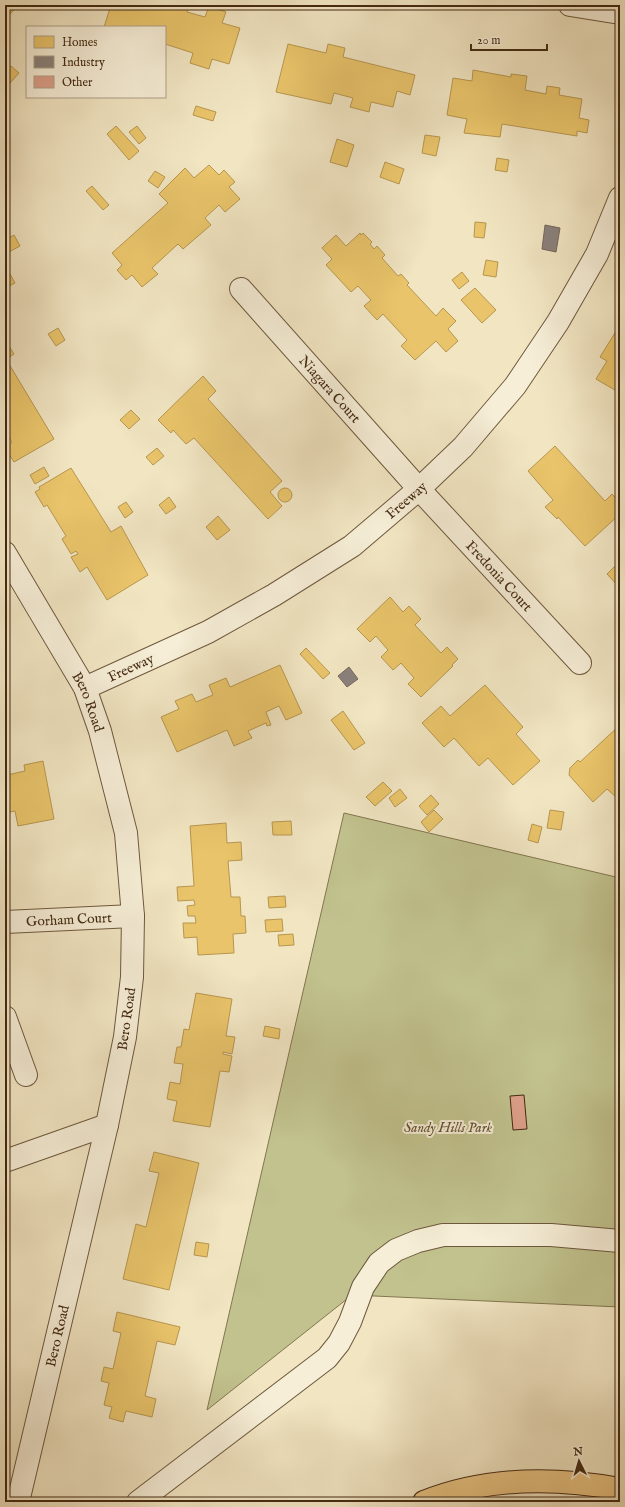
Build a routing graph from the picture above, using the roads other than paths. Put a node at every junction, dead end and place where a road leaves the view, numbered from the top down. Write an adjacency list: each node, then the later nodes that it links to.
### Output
1 (570, 5): 2 (street)
2 (620, 13)
3 (620, 198): 5 (street, Freeway)
4 (241, 289): 5 (street, Niagara Court)
5 (419, 489): 7 (street, Fredonia Court); 8 (street, Freeway)
6 (5, 553): 8 (street, Bero Road)
7 (580, 663)
8 (85, 688): 9 (street, Bero Road)
9 (133, 916): 10 (street, Gorham Court); 13 (street, Bero Road)
10 (5, 922)
11 (5, 1017): 12 (street)
12 (26, 1075)
13 (107, 1125): 14 (street); 17 (street, Bero Road)
14 (5, 1161)
15 (620, 1241): 18 (street)
16 (620, 1489): 19 (highway)
17 (18, 1502)
18 (138, 1502)
19 (424, 1502)

